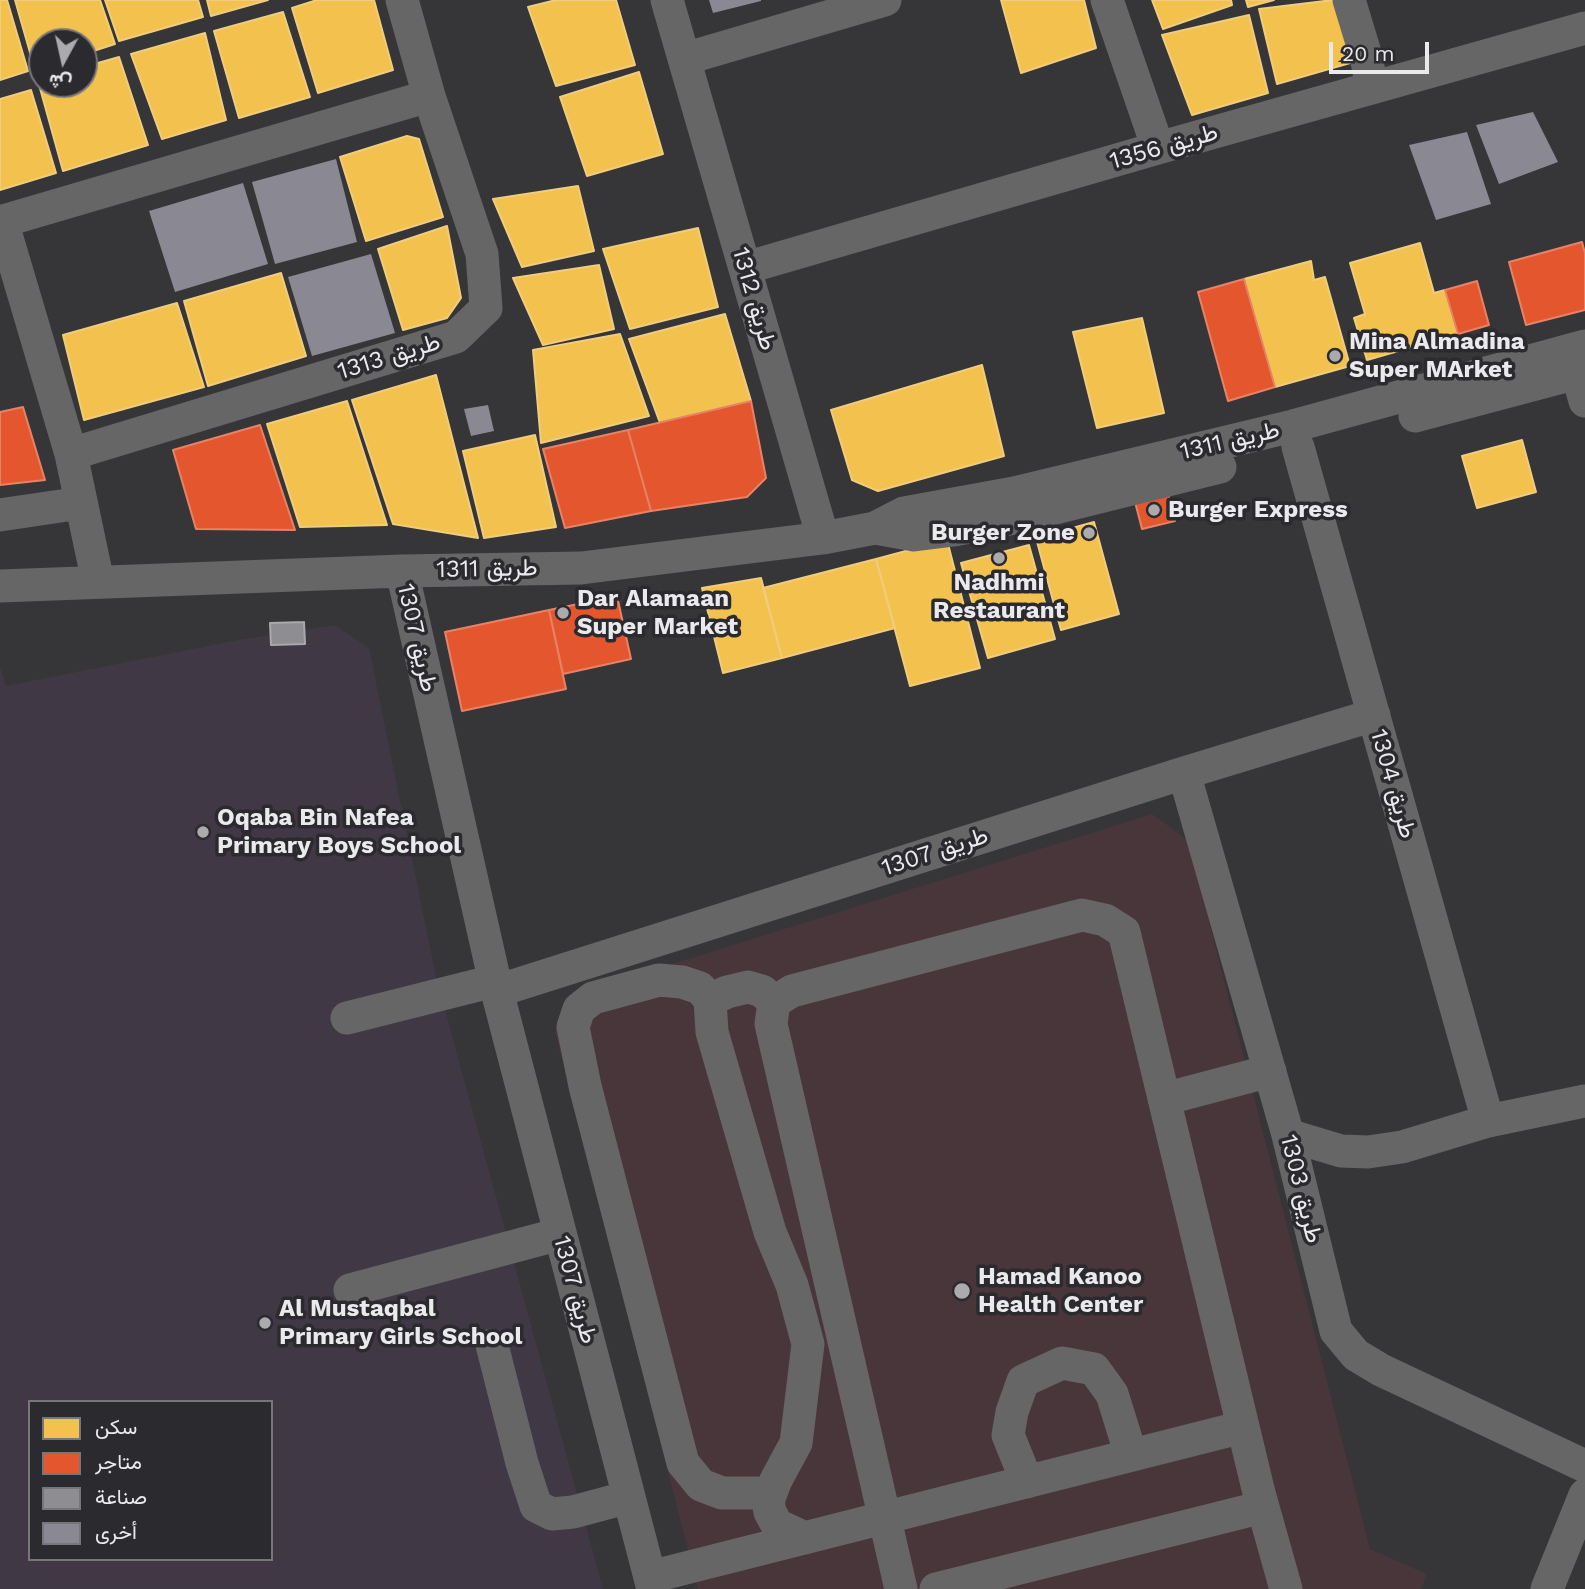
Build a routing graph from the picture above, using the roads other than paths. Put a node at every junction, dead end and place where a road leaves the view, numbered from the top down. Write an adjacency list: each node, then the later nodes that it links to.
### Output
1 (402, 0): 9 (street, طريق 1313)
2 (667, 0): 7 (street, طريق 1312)
3 (885, 0): 7 (street)
4 (1107, 0): 10 (street)
5 (1349, 0): 8 (street)
6 (1585, 28): 8 (street, طريق 1356)
7 (684, 59): 12 (street, طريق 1312)
8 (1372, 88): 10 (street, طريق 1356)
9 (429, 96): 11 (street); 15 (street, طريق 1313)
10 (1158, 148): 12 (street, طريق 1356)
11 (1, 221): 15 (street)
12 (745, 268): 19 (street, طريق 1312)
13 (1580, 368): 14 (street, طريق 1311); 18 (street, طريق 1311)
14 (1298, 447): 18 (street, طريق 1311); 23 (street, طريق 1304)
15 (71, 454): 16 (street)
16 (81, 503): 17 (street); 21 (street)
17 (0, 514)
18 (875, 528): 19 (street, طريق 1311)
19 (823, 538): 20 (street, طريق 1311)
20 (402, 571): 21 (street, طريق 1311); 25 (street, طريق 1307)
21 (98, 582): 22 (street, طريق 1311)
22 (0, 586)
23 (1374, 715): 24 (street, طريق 1307); 32 (street, طريق 1304)
24 (1184, 773): 25 (street, طريق 1307); 29 (street, طريق 1303)
25 (496, 986): 28 (street); 34 (street, طريق 1307)
26 (710, 1000): 27 (street); 41 (street); 41 (street)
27 (774, 1002): 30 (street); 45 (street)
28 (346, 1018)
29 (1270, 1071): 30 (street); 33 (street, طريق 1303)
30 (1164, 1099): 37 (street)
31 (1585, 1101): 32 (street)
32 (1488, 1121): 33 (street)
33 (1288, 1135): 39 (street, طريق 1303)
34 (560, 1234): 35 (street); 43 (street, طريق 1307)
35 (350, 1290)
36 (492, 1345): 43 (street)
37 (1243, 1427): 38 (street); 44 (street)
38 (1131, 1455): 40 (street); 40 (street)
39 (1585, 1466)
40 (1027, 1482): 45 (street)
41 (770, 1493): 46 (street)
42 (1585, 1495): 51 (street)
43 (629, 1497): 47 (street, طريق 1307)
44 (1263, 1507): 49 (street); 50 (street)
45 (884, 1518): 46 (street); 48 (street)
46 (805, 1538): 47 (street)
47 (652, 1583)
48 (901, 1589)
49 (936, 1589)
50 (1286, 1589)
51 (1547, 1589)

